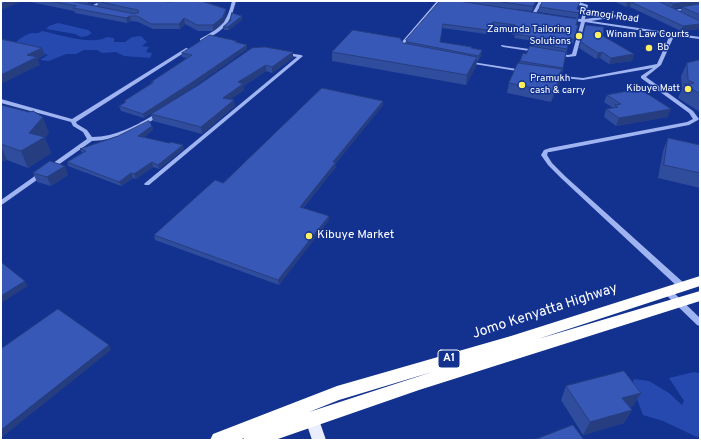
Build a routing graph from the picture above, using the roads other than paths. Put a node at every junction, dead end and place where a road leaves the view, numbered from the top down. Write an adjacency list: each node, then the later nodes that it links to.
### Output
1 (104, 1): 8 (street)
2 (234, 1): 32 (street)
3 (439, 1): 23 (street)
4 (541, 1): 13 (street)
5 (568, 1): 18 (street)
6 (82, 6): 8 (street)
7 (700, 6): 11 (street)
8 (88, 8): 10 (street)
9 (663, 8): 11 (street)
10 (95, 9)
11 (670, 11): 15 (street)
12 (527, 13): 13 (street)
13 (534, 14): 16 (street)
14 (621, 14): 18 (street)
15 (676, 14)
16 (541, 15)
17 (562, 18): 18 (street, Ramogi Road)
18 (583, 21): 19 (street, Ramogi Road); 25 (street)
19 (673, 34): 20 (street, Ramogi Road); 27 (street)
20 (700, 38)
21 (503, 46): 24 (street)
22 (276, 52): 34 (street)
23 (411, 52)
24 (539, 52)
25 (554, 54)
26 (466, 61): 28 (street)
27 (659, 65): 29 (street); 37 (street)
28 (532, 72)
29 (546, 75)
30 (1, 101): 32 (street)
31 (163, 111): 33 (street)
32 (73, 121): 33 (street)
33 (90, 139): 35 (street)
34 (147, 184)
35 (1, 203)
36 (700, 281): 37 (highway, Jomo Kenyatta Highway / A1)
37 (682, 286): 39 (highway, Jomo Kenyatta Highway / A1)
38 (700, 296): 39 (highway, Jomo Kenyatta Highway / A1)
39 (673, 298): 40 (street); 41 (highway, Jomo Kenyatta Highway / A1); 42 (highway, Jomo Kenyatta Highway / A1)
40 (700, 323)
41 (312, 419): 43 (highway, Jomo Kenyatta Highway / A1); 44 (main road)
42 (219, 440)
43 (252, 440)
44 (319, 440)

